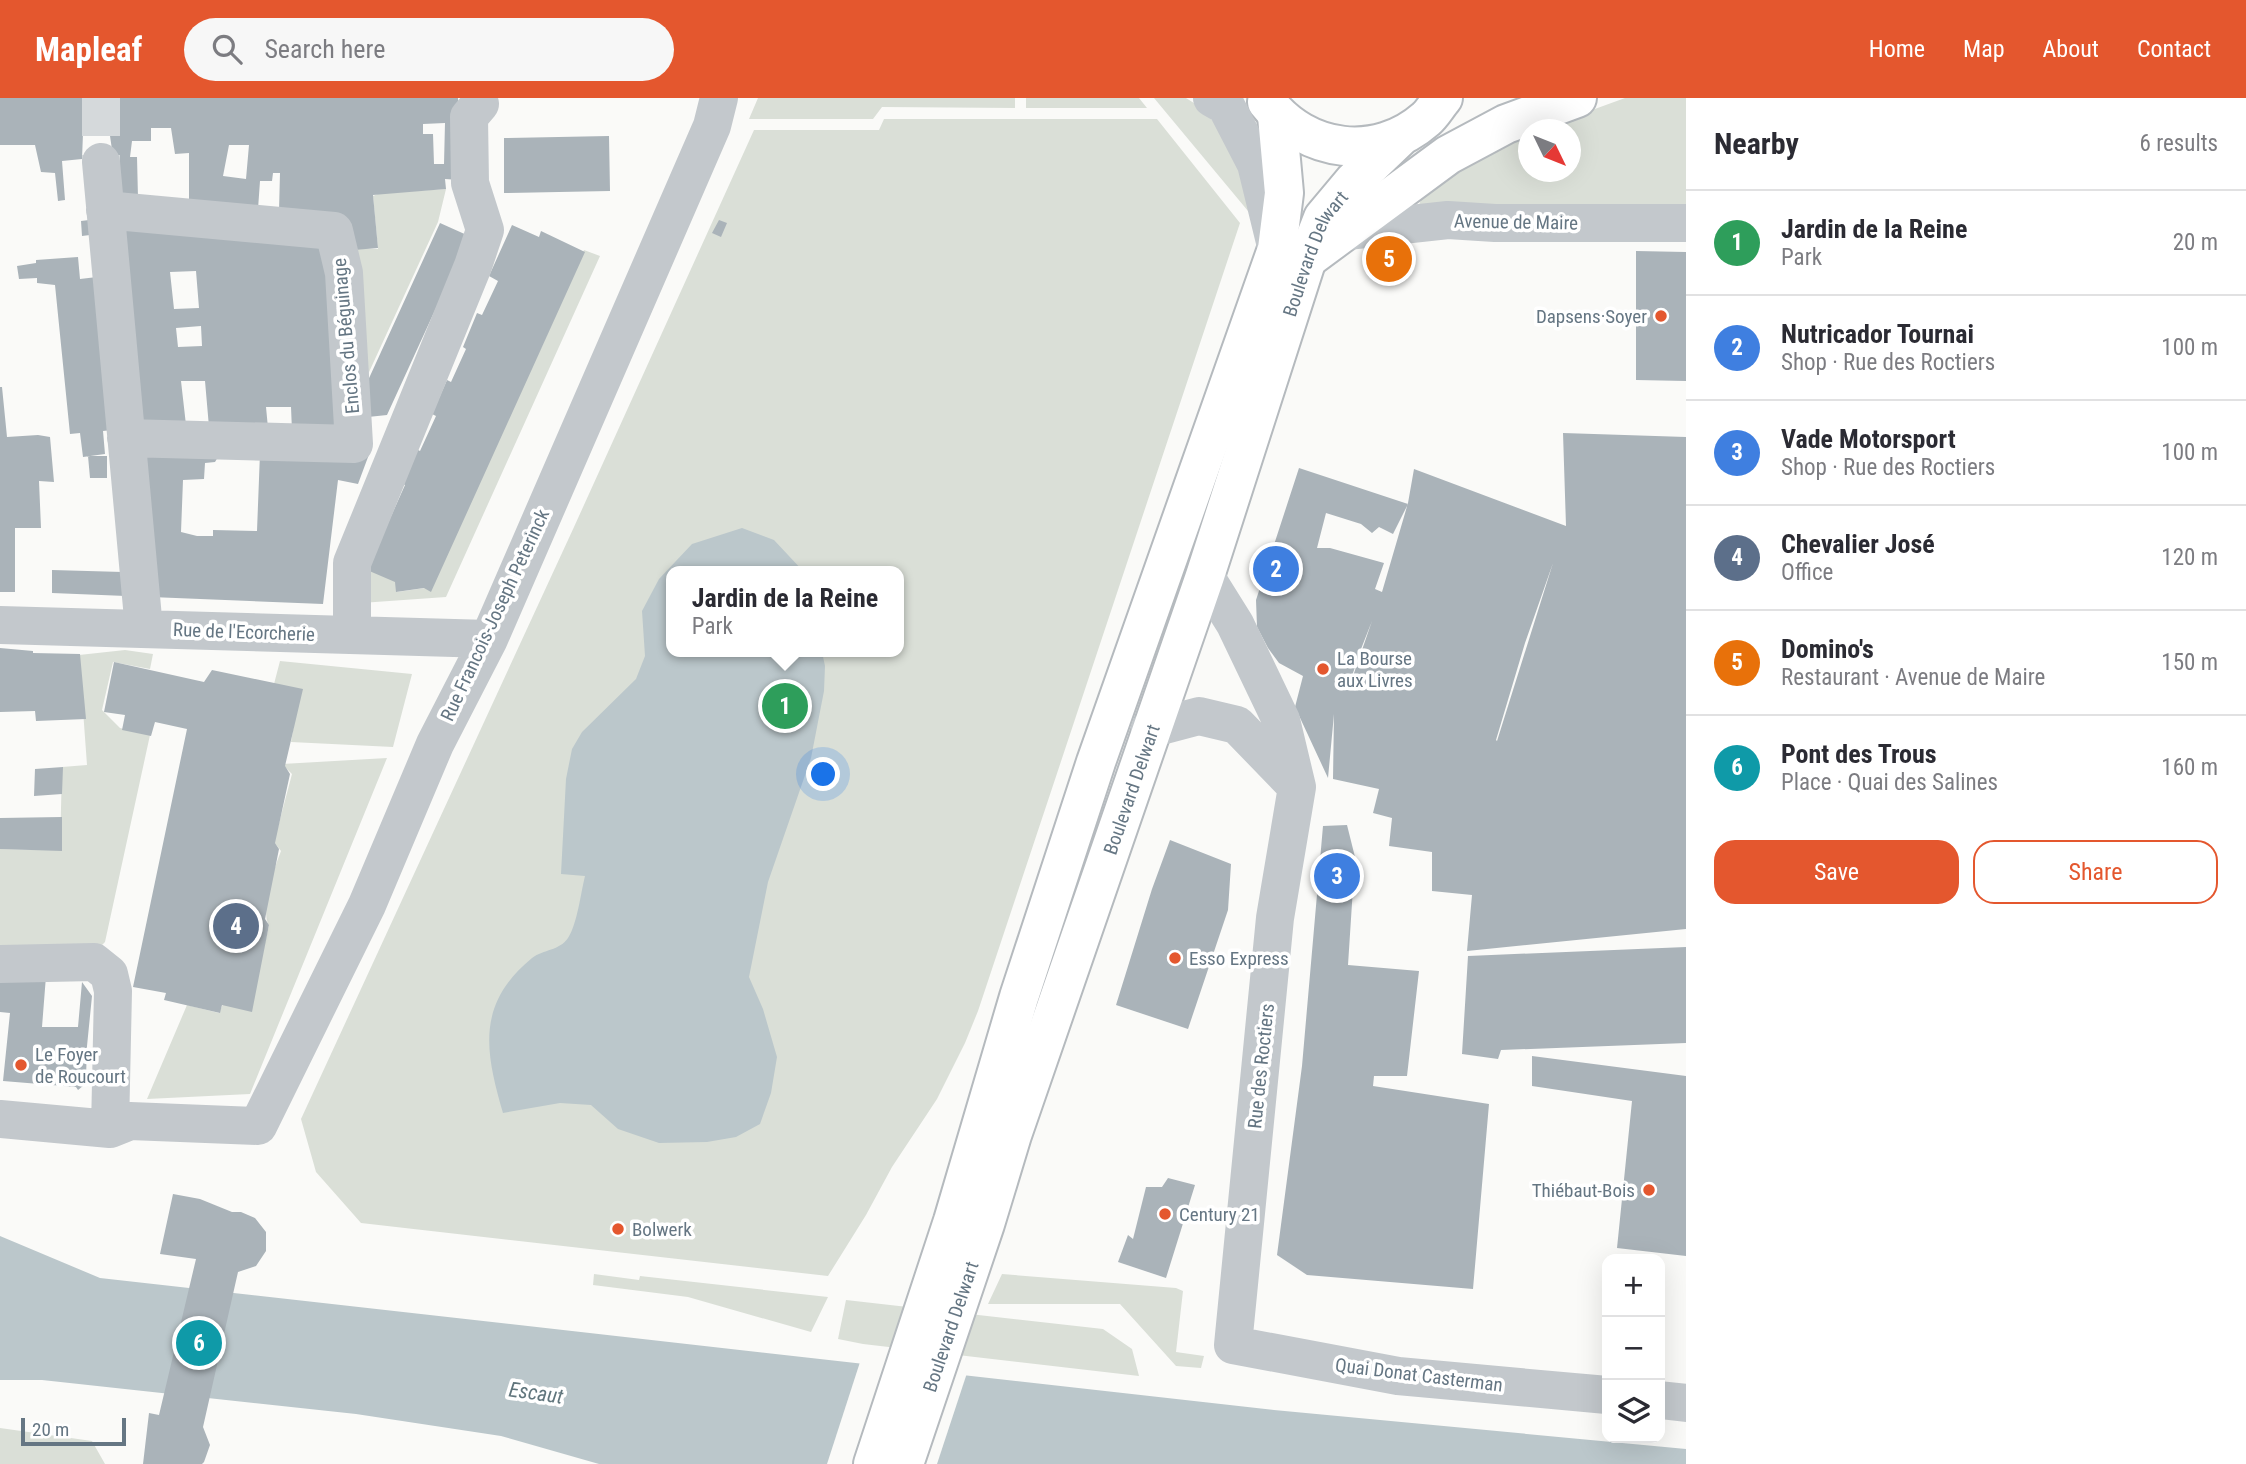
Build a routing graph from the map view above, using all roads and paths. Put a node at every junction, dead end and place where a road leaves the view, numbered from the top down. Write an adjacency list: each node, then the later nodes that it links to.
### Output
1 (719, 98): 19 (street, Rue Francois-Joseph Peterinck)
2 (1212, 98): 13 (street, Boulevard Delwart)
3 (1443, 98): 7 (main road)
4 (1577, 98): 12 (main road)
5 (480, 101): 9 (street); 18 (street)
6 (1270, 107): 7 (main road); 13 (main road, Boulevard Delwart)
7 (1399, 138): 13 (main road, Boulevard Delwart)
8 (101, 162): 10 (street)
9 (480, 178)
10 (105, 210): 14 (street); 14 (street, Enclos du Béguinage)
11 (1686, 223): 12 (street, Avenue de Maire)
12 (1347, 231): 13 (main road)
13 (1292, 254): 15 (main road, Boulevard Delwart); 25 (main road, Boulevard Delwart)
14 (126, 438): 17 (street)
15 (1205, 576): 20 (main road, Boulevard Delwart); 21 (street, Rue des Roctiers)
16 (0, 625): 17 (street, Rue de l'Ecorcherie)
17 (144, 629): 18 (street, Rue de l'Ecorcherie)
18 (352, 635): 19 (street, Rue de l'Ecorcherie)
19 (489, 639): 24 (street, Rue Francois-Joseph Peterinck)
20 (1150, 729): 21 (street); 25 (main road, Boulevard Delwart)
21 (1297, 787): 26 (street, Rue des Roctiers)
22 (0, 964): 24 (street)
23 (0, 1119): 24 (street)
24 (110, 1129)
25 (969, 1222): 30 (main road, Boulevard Delwart); 31 (main road, Boulevard Delwart)
26 (1233, 1345): 27 (street, Quai Donat Casterman)
27 (1602, 1395)
28 (1665, 1401): 29 (street)
29 (1686, 1403)
30 (873, 1464)
31 (904, 1464)

